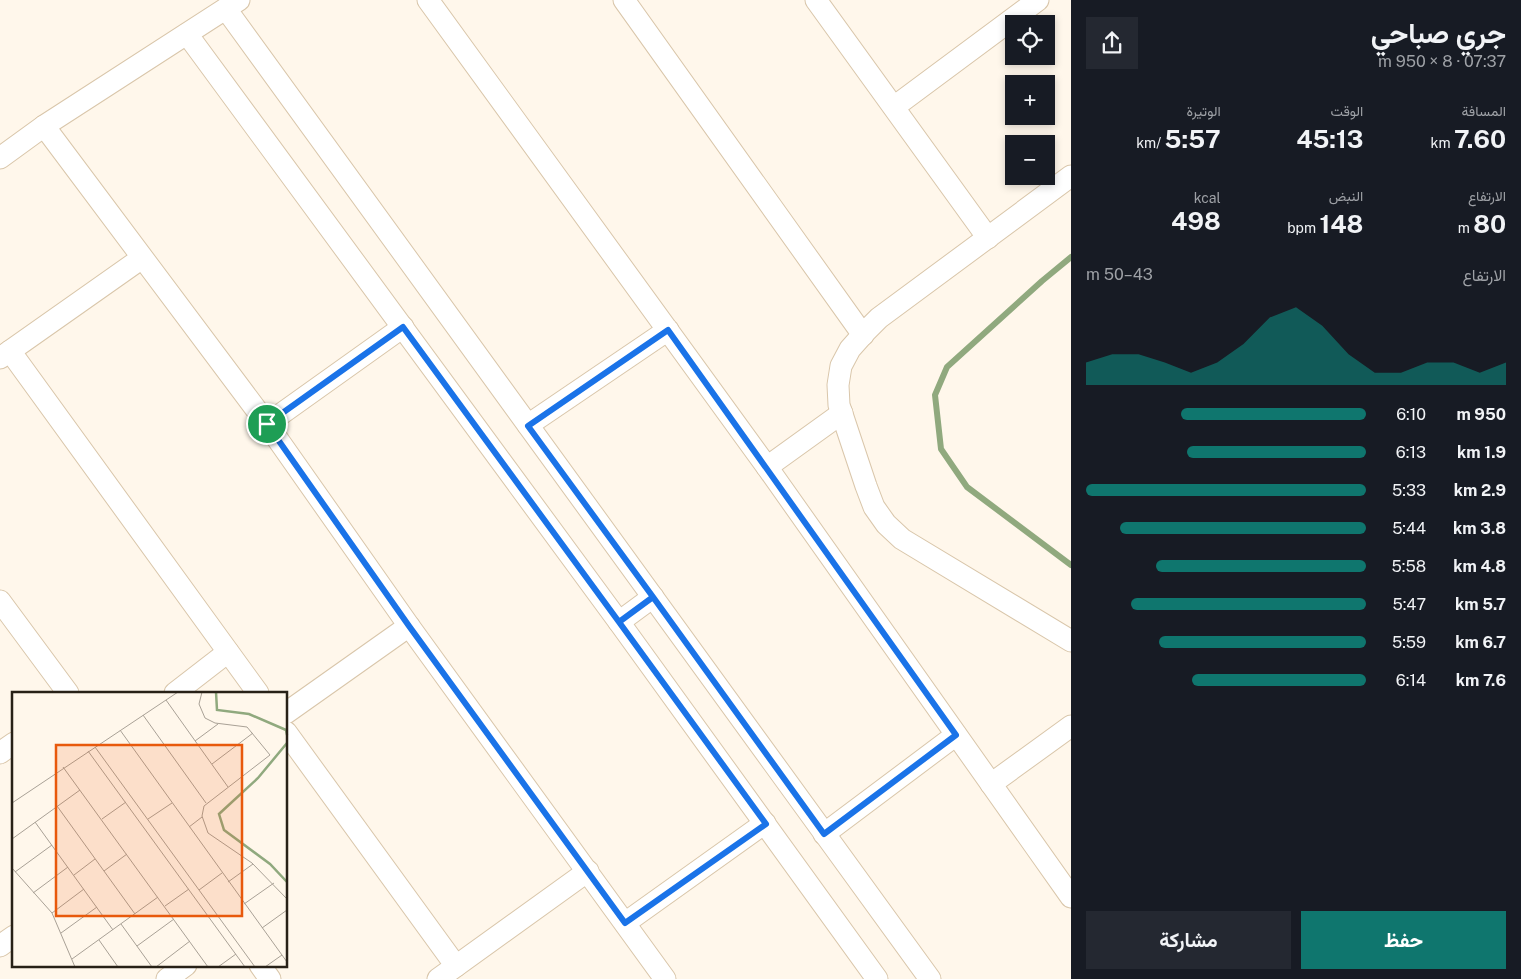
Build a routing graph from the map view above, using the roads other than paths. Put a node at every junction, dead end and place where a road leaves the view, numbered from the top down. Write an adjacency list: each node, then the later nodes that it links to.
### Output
1 (428, 0): 14 (street)
2 (624, 0): 15 (street)
3 (816, 0): 7 (street)
4 (1038, 0): 7 (street)
5 (233, 4): 6 (street); 19 (street)
6 (187, 34): 8 (street); 13 (street)
7 (894, 107): 11 (street)
8 (44, 126): 9 (street); 12 (street)
9 (0, 158)
10 (1071, 176): 11 (street)
11 (988, 238): 15 (street)
12 (142, 258): 16 (street); 18 (street)
13 (403, 327): 18 (street); 23 (street)
14 (668, 330): 19 (street); 20 (street)
15 (863, 334): 17 (street)
16 (5, 355): 26 (street)
17 (842, 413): 20 (street); 25 (street)
18 (267, 424): 24 (street)
19 (528, 426): 21 (street)
20 (767, 467): 33 (street)
21 (653, 597): 23 (street); 38 (street)
22 (0, 601): 27 (street)
23 (619, 622): 37 (street)
24 (409, 626): 30 (street); 39 (street)
25 (1071, 641)
26 (228, 652): 28 (street); 29 (street)
27 (67, 692)
28 (176, 692)
29 (257, 692)
30 (288, 712)
31 (1071, 726): 36 (street)
32 (288, 735): 46 (street)
33 (956, 735): 36 (street); 38 (street)
34 (12, 744): 35 (street)
35 (0, 753)
36 (991, 784): 40 (street)
37 (766, 824): 41 (street); 51 (street)
38 (824, 834): 52 (street)
39 (588, 871): 41 (street); 46 (street)
40 (1071, 897)
41 (625, 923): 50 (street)
42 (12, 937): 43 (street)
43 (0, 946)
44 (185, 966): 47 (street)
45 (261, 966): 48 (street)
46 (456, 966): 49 (street)
47 (167, 979)
48 (270, 979)
49 (438, 979)
50 (665, 979)
51 (877, 979)
52 (930, 979)

